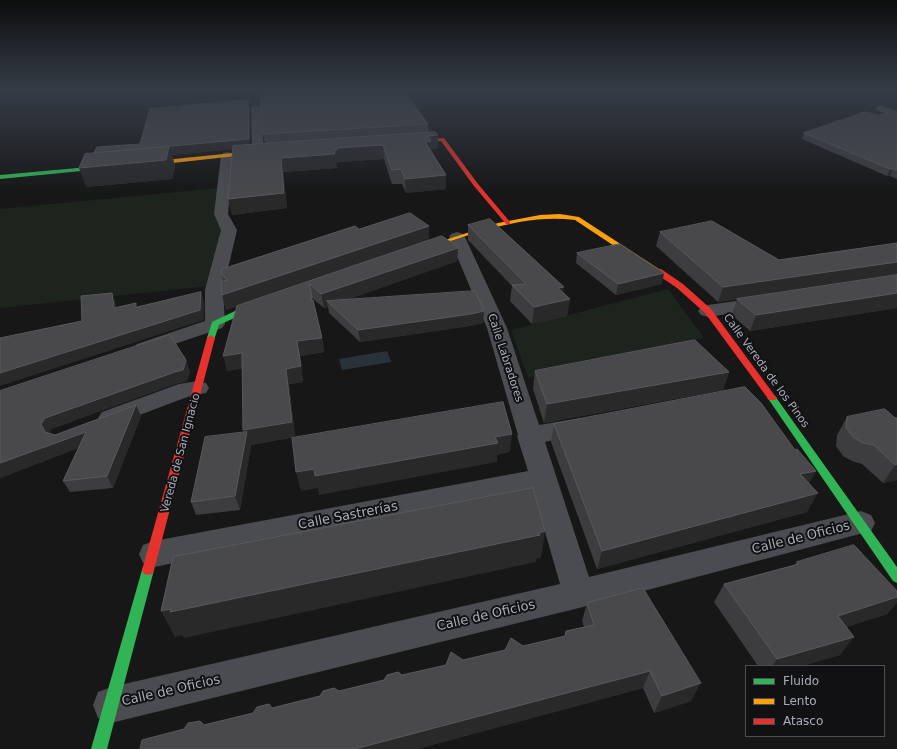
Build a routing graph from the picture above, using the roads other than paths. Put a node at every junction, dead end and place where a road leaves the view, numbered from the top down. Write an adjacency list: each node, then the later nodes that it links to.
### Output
1 (257, 125): 4 (street)
2 (396, 142): 9 (street)
3 (274, 151): 4 (street)
4 (258, 152): 5 (street)
5 (226, 156): 6 (street); 15 (street, Vereda de San Ignacio)
6 (139, 165)
7 (116, 167): 8 (street)
8 (0, 177)
9 (508, 223): 10 (street); 14 (street, Calle Vereda de los Pinos)
10 (457, 237): 11 (street); 22 (street, Calle Labradores)
11 (409, 253)
12 (779, 301): 14 (street)
13 (269, 302): 15 (street)
14 (708, 311): 18 (street, Calle Vereda de los Pinos)
15 (215, 324): 16 (street); 17 (street, Vereda de San Ignacio)
16 (126, 354)
17 (198, 388): 21 (street); 25 (street, Vereda de San Ignacio)
18 (767, 391): 19 (street); 24 (street, Calle Vereda de los Pinos)
19 (744, 395)
20 (598, 423): 22 (street)
21 (91, 425)
22 (529, 436): 23 (street, Calle Labradores)
23 (542, 478): 25 (street, Calle Sastrerías); 27 (street, Calle Labradores)
24 (861, 523): 26 (street, Calle Vereda de los Pinos); 27 (street, Calle de Oficios)
25 (154, 554): 28 (street, Vereda de San Ignacio)
26 (897, 577)
27 (579, 594): 28 (street, Calle de Oficios)
28 (111, 705): 29 (street, Vereda de San Ignacio)
29 (99, 749)

